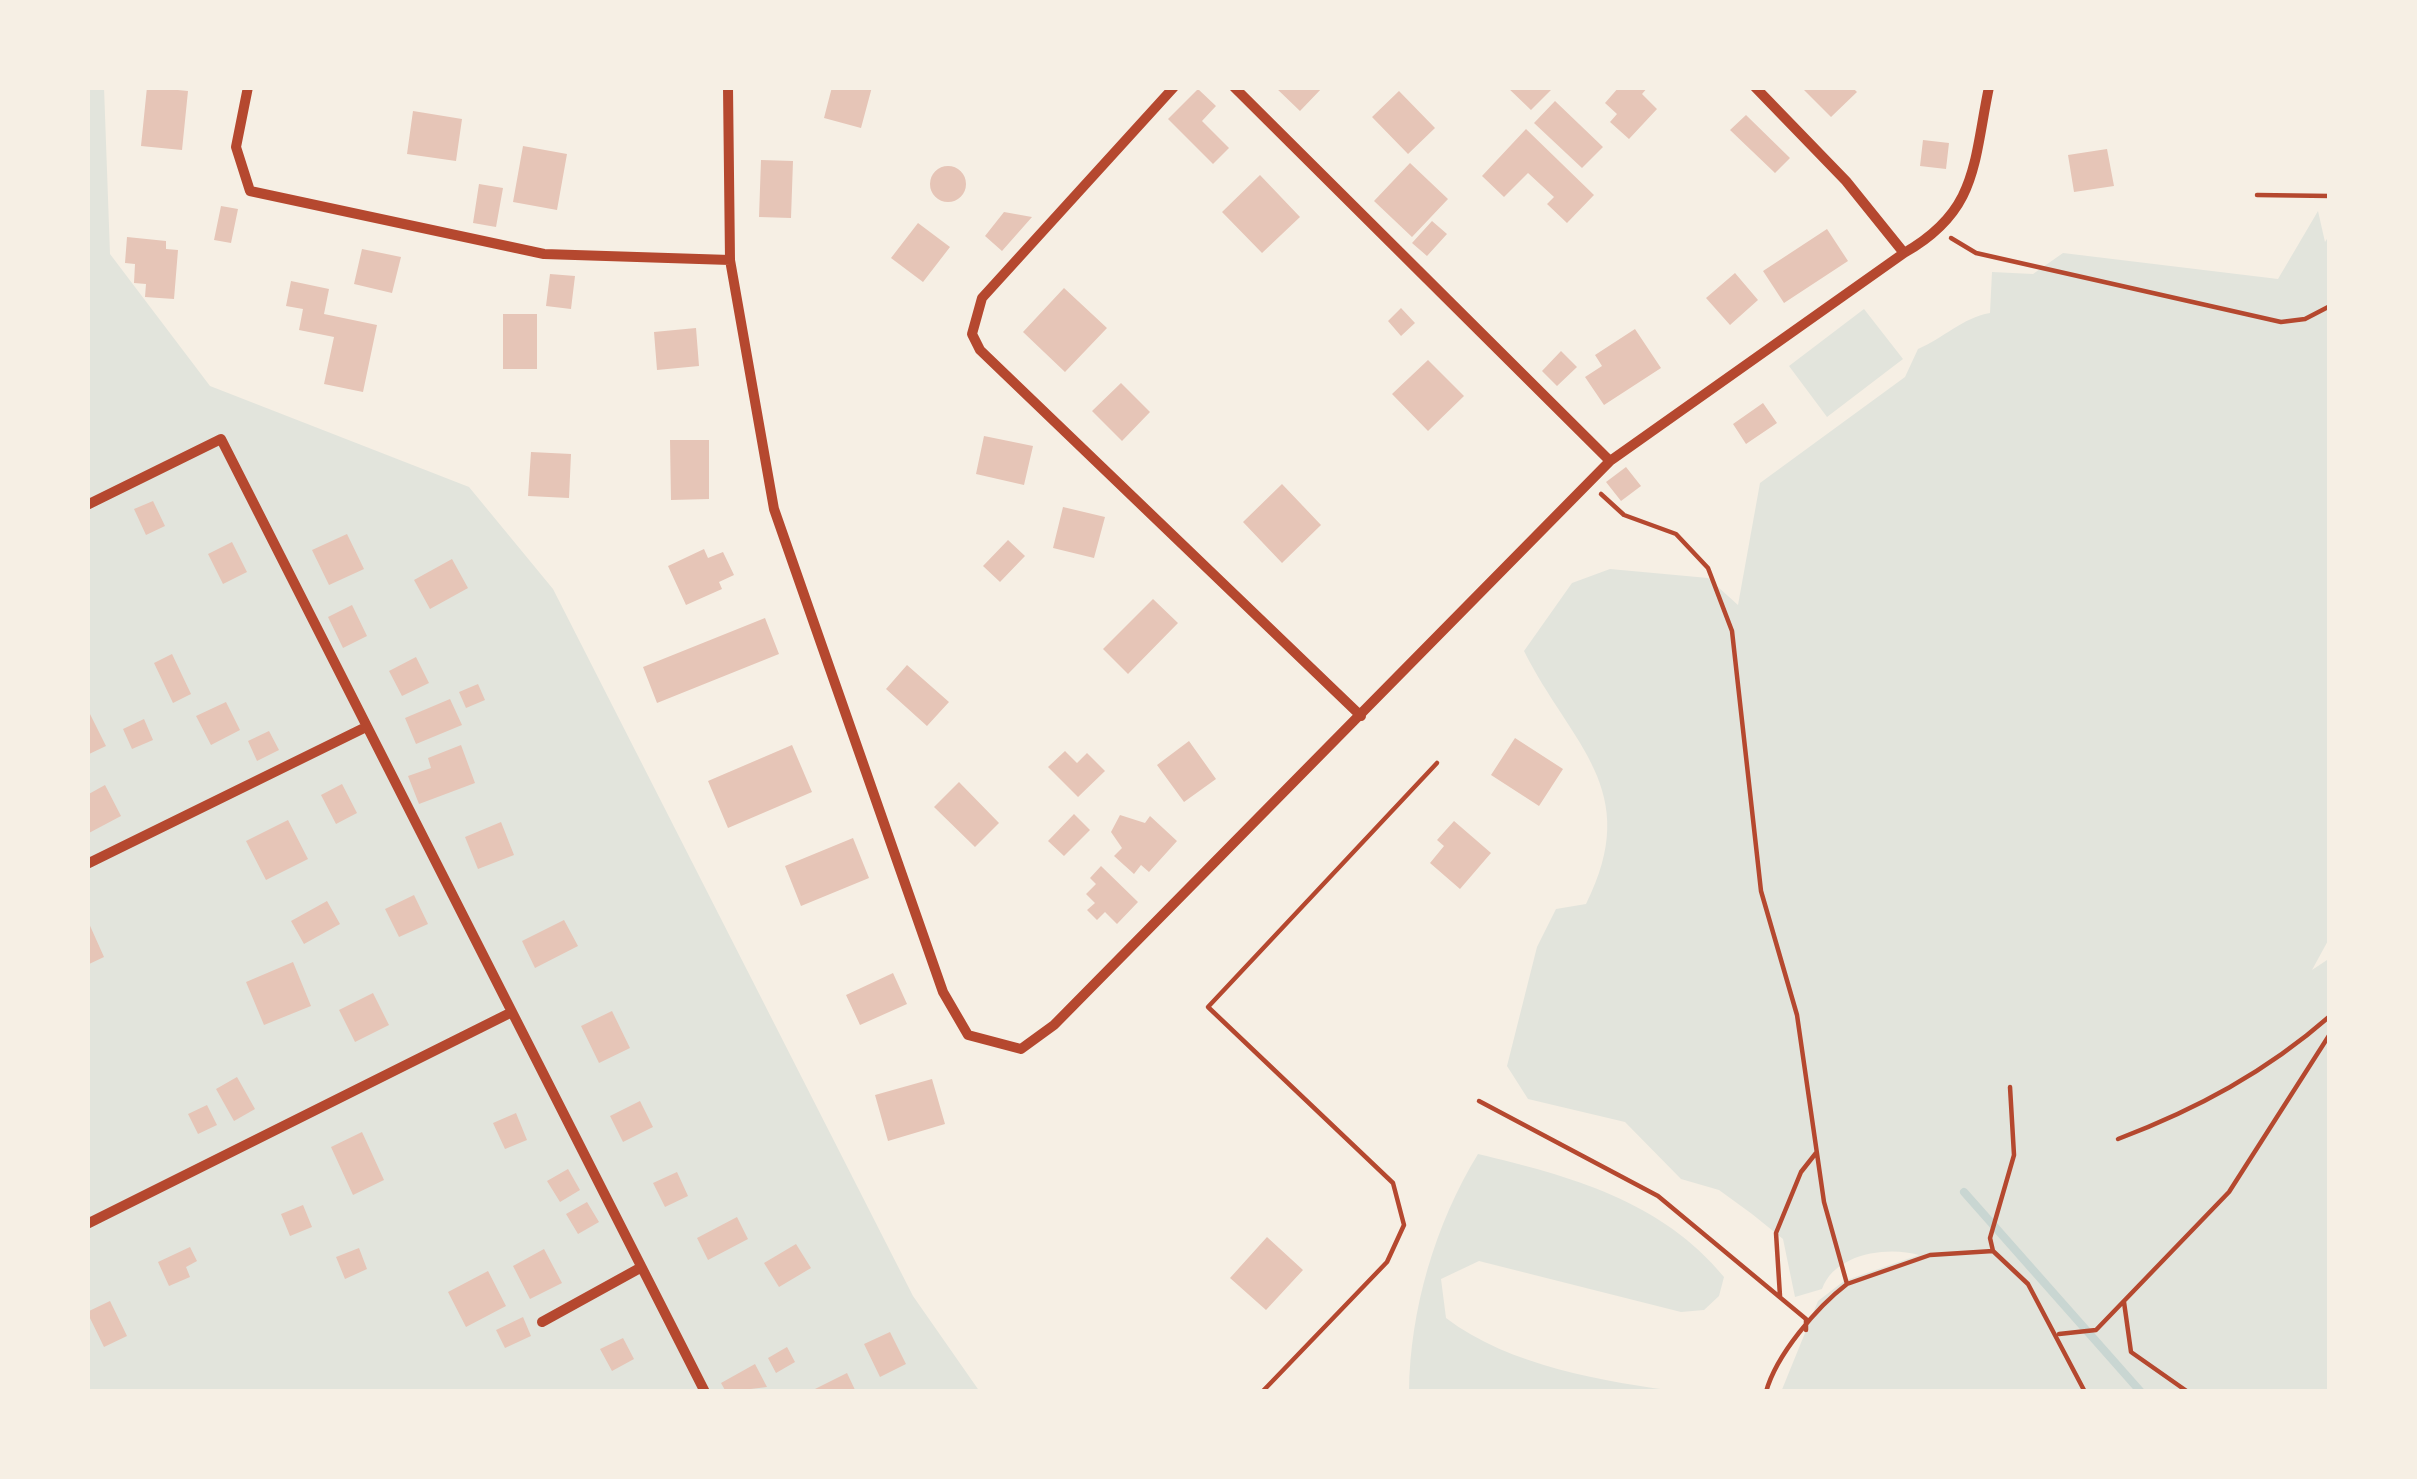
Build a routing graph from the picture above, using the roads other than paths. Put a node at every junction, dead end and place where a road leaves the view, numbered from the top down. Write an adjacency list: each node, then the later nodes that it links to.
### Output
1 (248, 87): 8 (street)
2 (728, 87): 8 (street)
3 (1174, 87): 11 (street)
4 (1234, 87): 9 (street)
5 (1755, 87): 7 (street)
6 (1989, 87): 7 (street)
7 (1904, 253): 9 (street)
8 (730, 260): 11 (street)
9 (1610, 461): 11 (street)
10 (87, 506): 12 (street)
11 (1361, 716)
12 (364, 728): 14 (street); 15 (street)
13 (1437, 764): 20 (lane)
14 (87, 864)
15 (510, 1013): 16 (street); 17 (street)
16 (87, 1224)
17 (640, 1268): 18 (street); 19 (street)
18 (542, 1322)
19 (705, 1392)
20 (1262, 1392)

